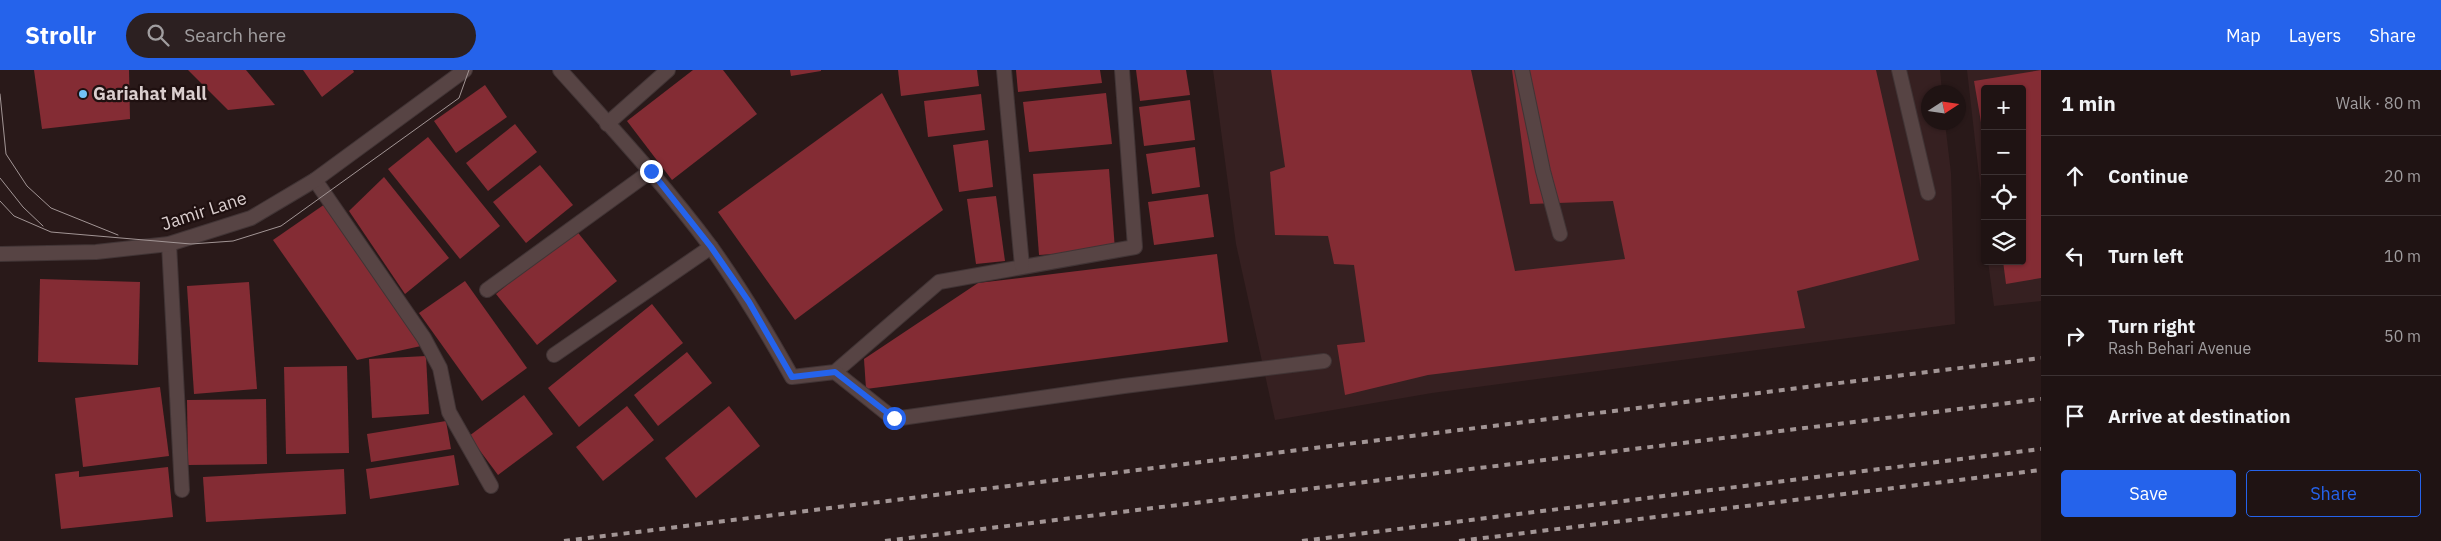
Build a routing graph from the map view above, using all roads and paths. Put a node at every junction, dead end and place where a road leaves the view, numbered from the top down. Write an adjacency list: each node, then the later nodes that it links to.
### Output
1 (465, 70): 10 (street, Jamir Lane)
2 (560, 70): 8 (street)
3 (668, 70): 8 (street)
4 (1004, 70): 16 (street)
5 (1122, 70): 16 (street)
6 (1522, 70): 12 (street)
7 (1898, 70): 11 (street)
8 (607, 124): 9 (street)
9 (651, 171): 14 (street); 17 (street)
10 (315, 180): 13 (street, Jamir Lane); 21 (street)
11 (1928, 193)
12 (1560, 234)
13 (169, 244): 15 (street, Jamir Lane); 22 (street)
14 (711, 247): 18 (street); 20 (street)
15 (0, 254)
16 (1022, 266): 20 (street)
17 (487, 290)
18 (554, 356)
19 (1324, 361): 20 (street)
20 (835, 372)
21 (491, 486)
22 (182, 490)

